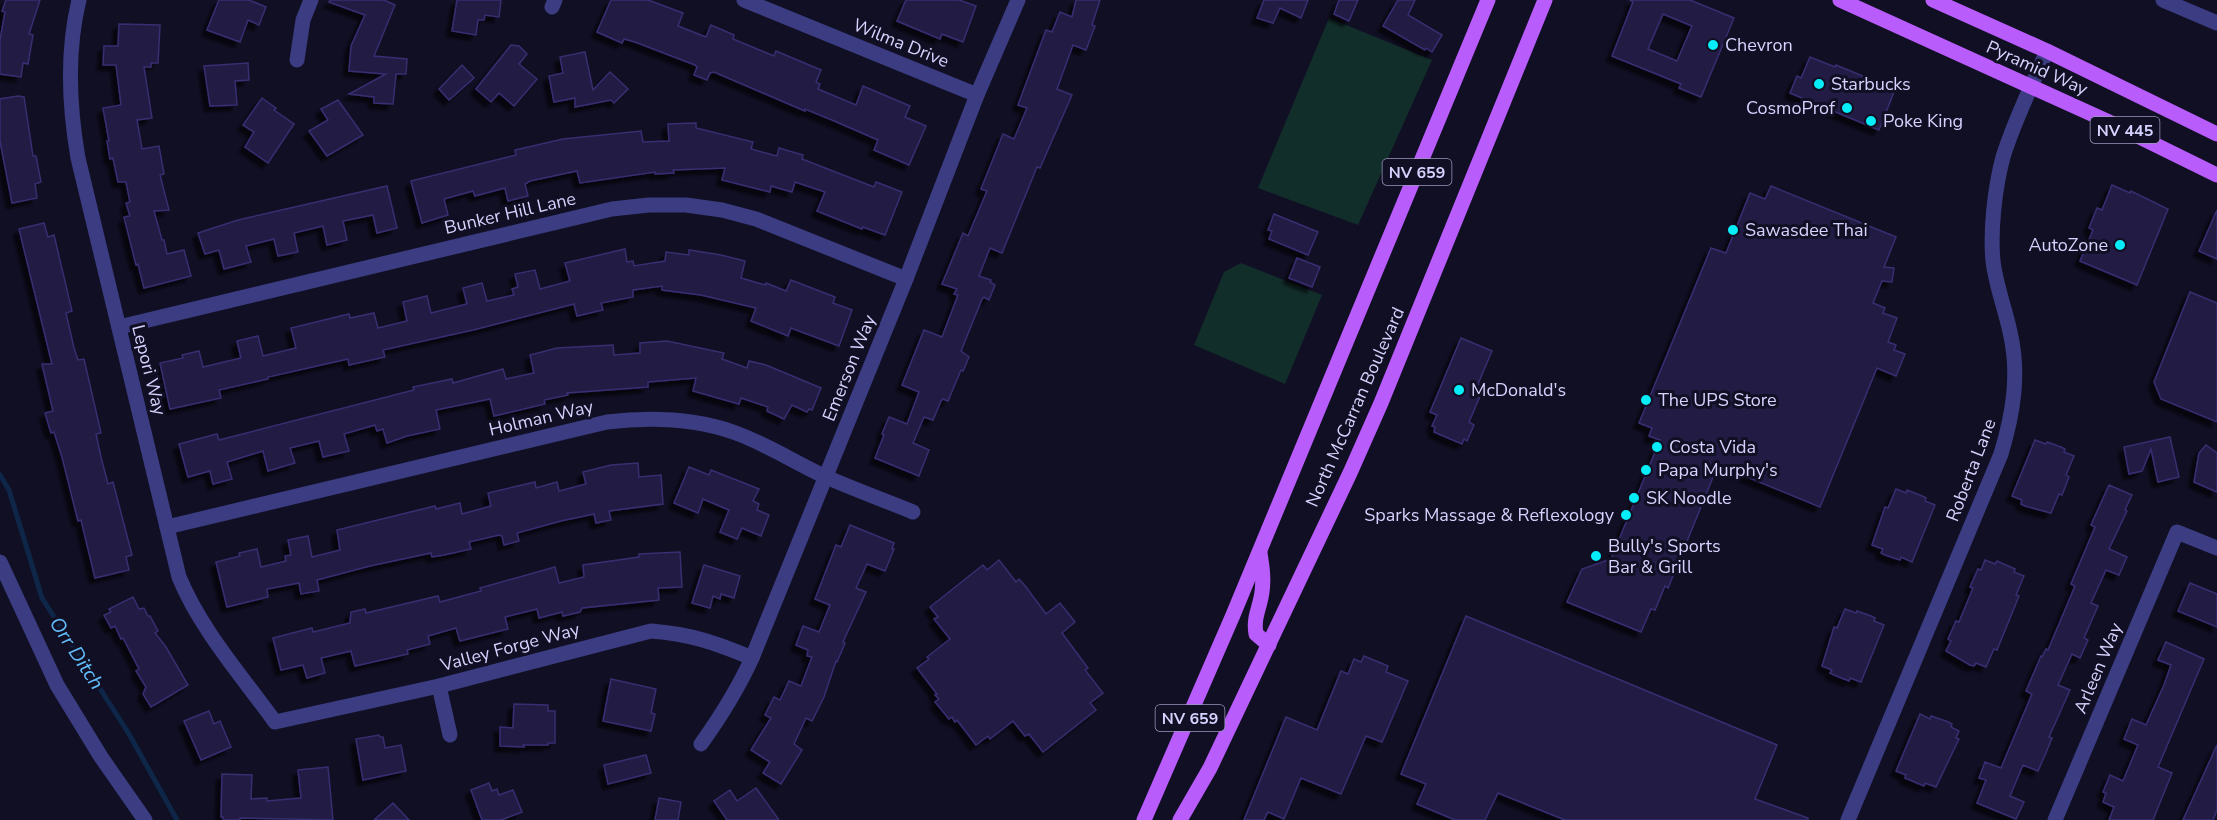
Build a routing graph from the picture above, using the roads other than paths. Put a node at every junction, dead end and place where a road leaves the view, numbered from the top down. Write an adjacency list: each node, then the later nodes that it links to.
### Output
1 (79, 0): 18 (street, Lepori Way)
2 (311, 0): 12 (street)
3 (744, 0): 14 (street, Wilma Drive)
4 (1018, 0): 14 (street, Emerson Way)
5 (1545, 0): 25 (main road, North McCarran Boulevard / NV 659)
6 (1840, 0): 13 (main road, Pyramid Way / NV 445)
7 (1933, 0): 11 (main road, Pyramid Way / NV 445)
8 (2163, 0): 10 (street)
9 (1484, 5): 23 (main road, North McCarran Boulevard / NV 659)
10 (2217, 23)
11 (2047, 51): 13 (street, Roberta Lane); 15 (main road, Pyramid Way / NV 445)
12 (297, 60)
13 (2031, 87): 16 (main road, Pyramid Way / NV 445); 34 (street, Roberta Lane)
14 (977, 94): 17 (street, Emerson Way)
15 (2217, 134)
16 (2217, 175)
17 (906, 279): 18 (street, Bunker Hill Lane); 19 (street, Emerson Way)
18 (118, 327): 21 (street, Lepori Way)
19 (825, 477): 20 (street, Holman Way); 21 (street, Holman Way); 26 (street, Emerson Way)
20 (913, 513)
21 (167, 527): 28 (street, Lepori Way)
22 (2217, 548): 35 (street, Arleen Way)
23 (1260, 550): 25 (main road); 32 (main road, North McCarran Boulevard / NV 659)
24 (0, 562): 31 (street)
25 (1269, 645): 33 (main road, North McCarran Boulevard / NV 659)
26 (752, 658): 27 (street, Valley Forge Way); 30 (street, Emerson Way)
27 (439, 686): 28 (street, Valley Forge Way); 29 (street)
28 (275, 722)
29 (450, 735)
30 (701, 744)
31 (145, 820)
32 (1144, 820)
33 (1180, 820)
34 (1848, 820)
35 (2055, 820)

